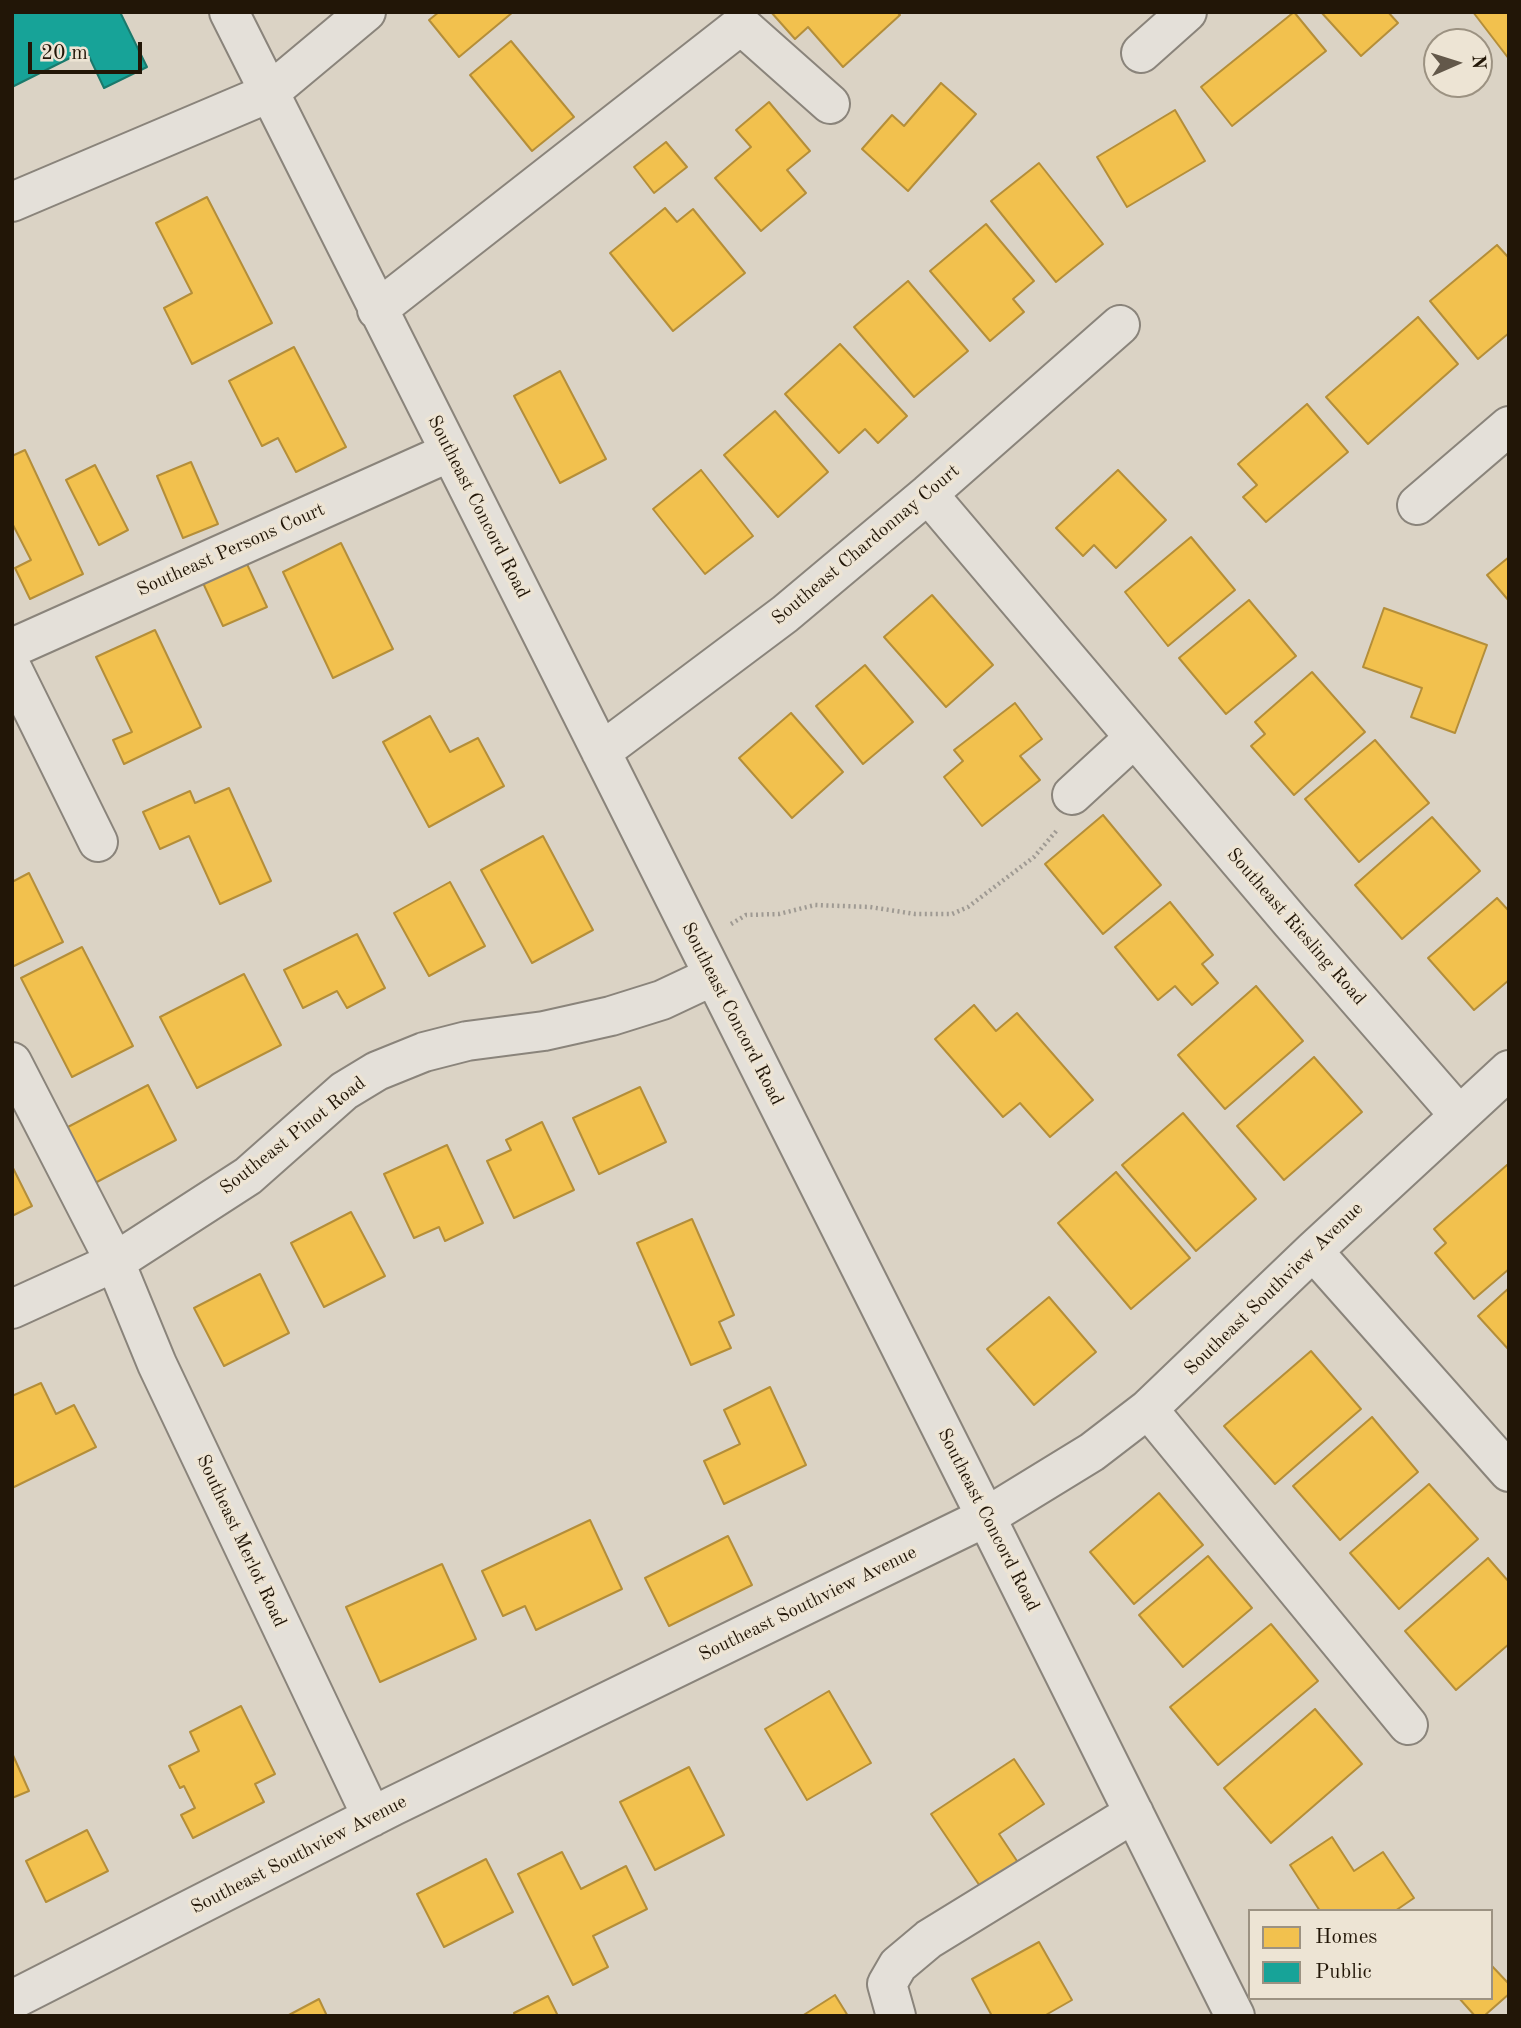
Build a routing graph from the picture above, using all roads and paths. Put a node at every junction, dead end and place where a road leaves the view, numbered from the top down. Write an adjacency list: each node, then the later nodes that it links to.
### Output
1 (229, 12): 5 (street, Southeast Concord Road)
2 (366, 12): 5 (street)
3 (1187, 12): 4 (street)
4 (1141, 53)
5 (269, 93): 7 (street); 8 (street, Southeast Concord Road)
6 (830, 104): 8 (street)
7 (12, 202)
8 (377, 310): 11 (street, Southeast Concord Road)
9 (1120, 325): 12 (street, Southeast Chardonnay Court)
10 (1509, 426): 13 (street)
11 (450, 452): 14 (street, Southeast Persons Court); 17 (street, Southeast Concord Road)
12 (928, 494): 16 (street, Southeast Riesling Road); 17 (street, Southeast Chardonnay Court)
13 (1417, 505)
14 (12, 648)
15 (12, 668): 19 (street)
16 (1134, 738): 18 (street); 23 (street, Southeast Riesling Road)
17 (601, 752): 20 (street, Southeast Concord Road)
18 (1072, 795): 20 (path)
19 (98, 842)
20 (705, 960): 25 (street, Southeast Pinot Road); 29 (street, Southeast Concord Road)
21 (12, 1062): 25 (street, Southeast Merlot Road)
22 (1509, 1070): 23 (street, Southeast Southview Avenue)
23 (1459, 1115): 24 (street, Southeast Southview Avenue)
24 (1313, 1251): 27 (street, Southeast Southview Avenue); 28 (street)
25 (116, 1262): 26 (street, Southeast Pinot Road); 32 (street, Southeast Merlot Road)
26 (12, 1309)
27 (1148, 1409): 29 (street, Southeast Southview Avenue); 30 (street)
28 (1509, 1472)
29 (986, 1517): 31 (street, Southeast Concord Road); 32 (street, Southeast Southview Avenue)
30 (1408, 1725)
31 (1134, 1813): 34 (street); 35 (street, Southeast Concord Road)
32 (372, 1817): 33 (street, Southeast Southview Avenue)
33 (12, 2000)
34 (896, 2016)
35 (1235, 2016)

